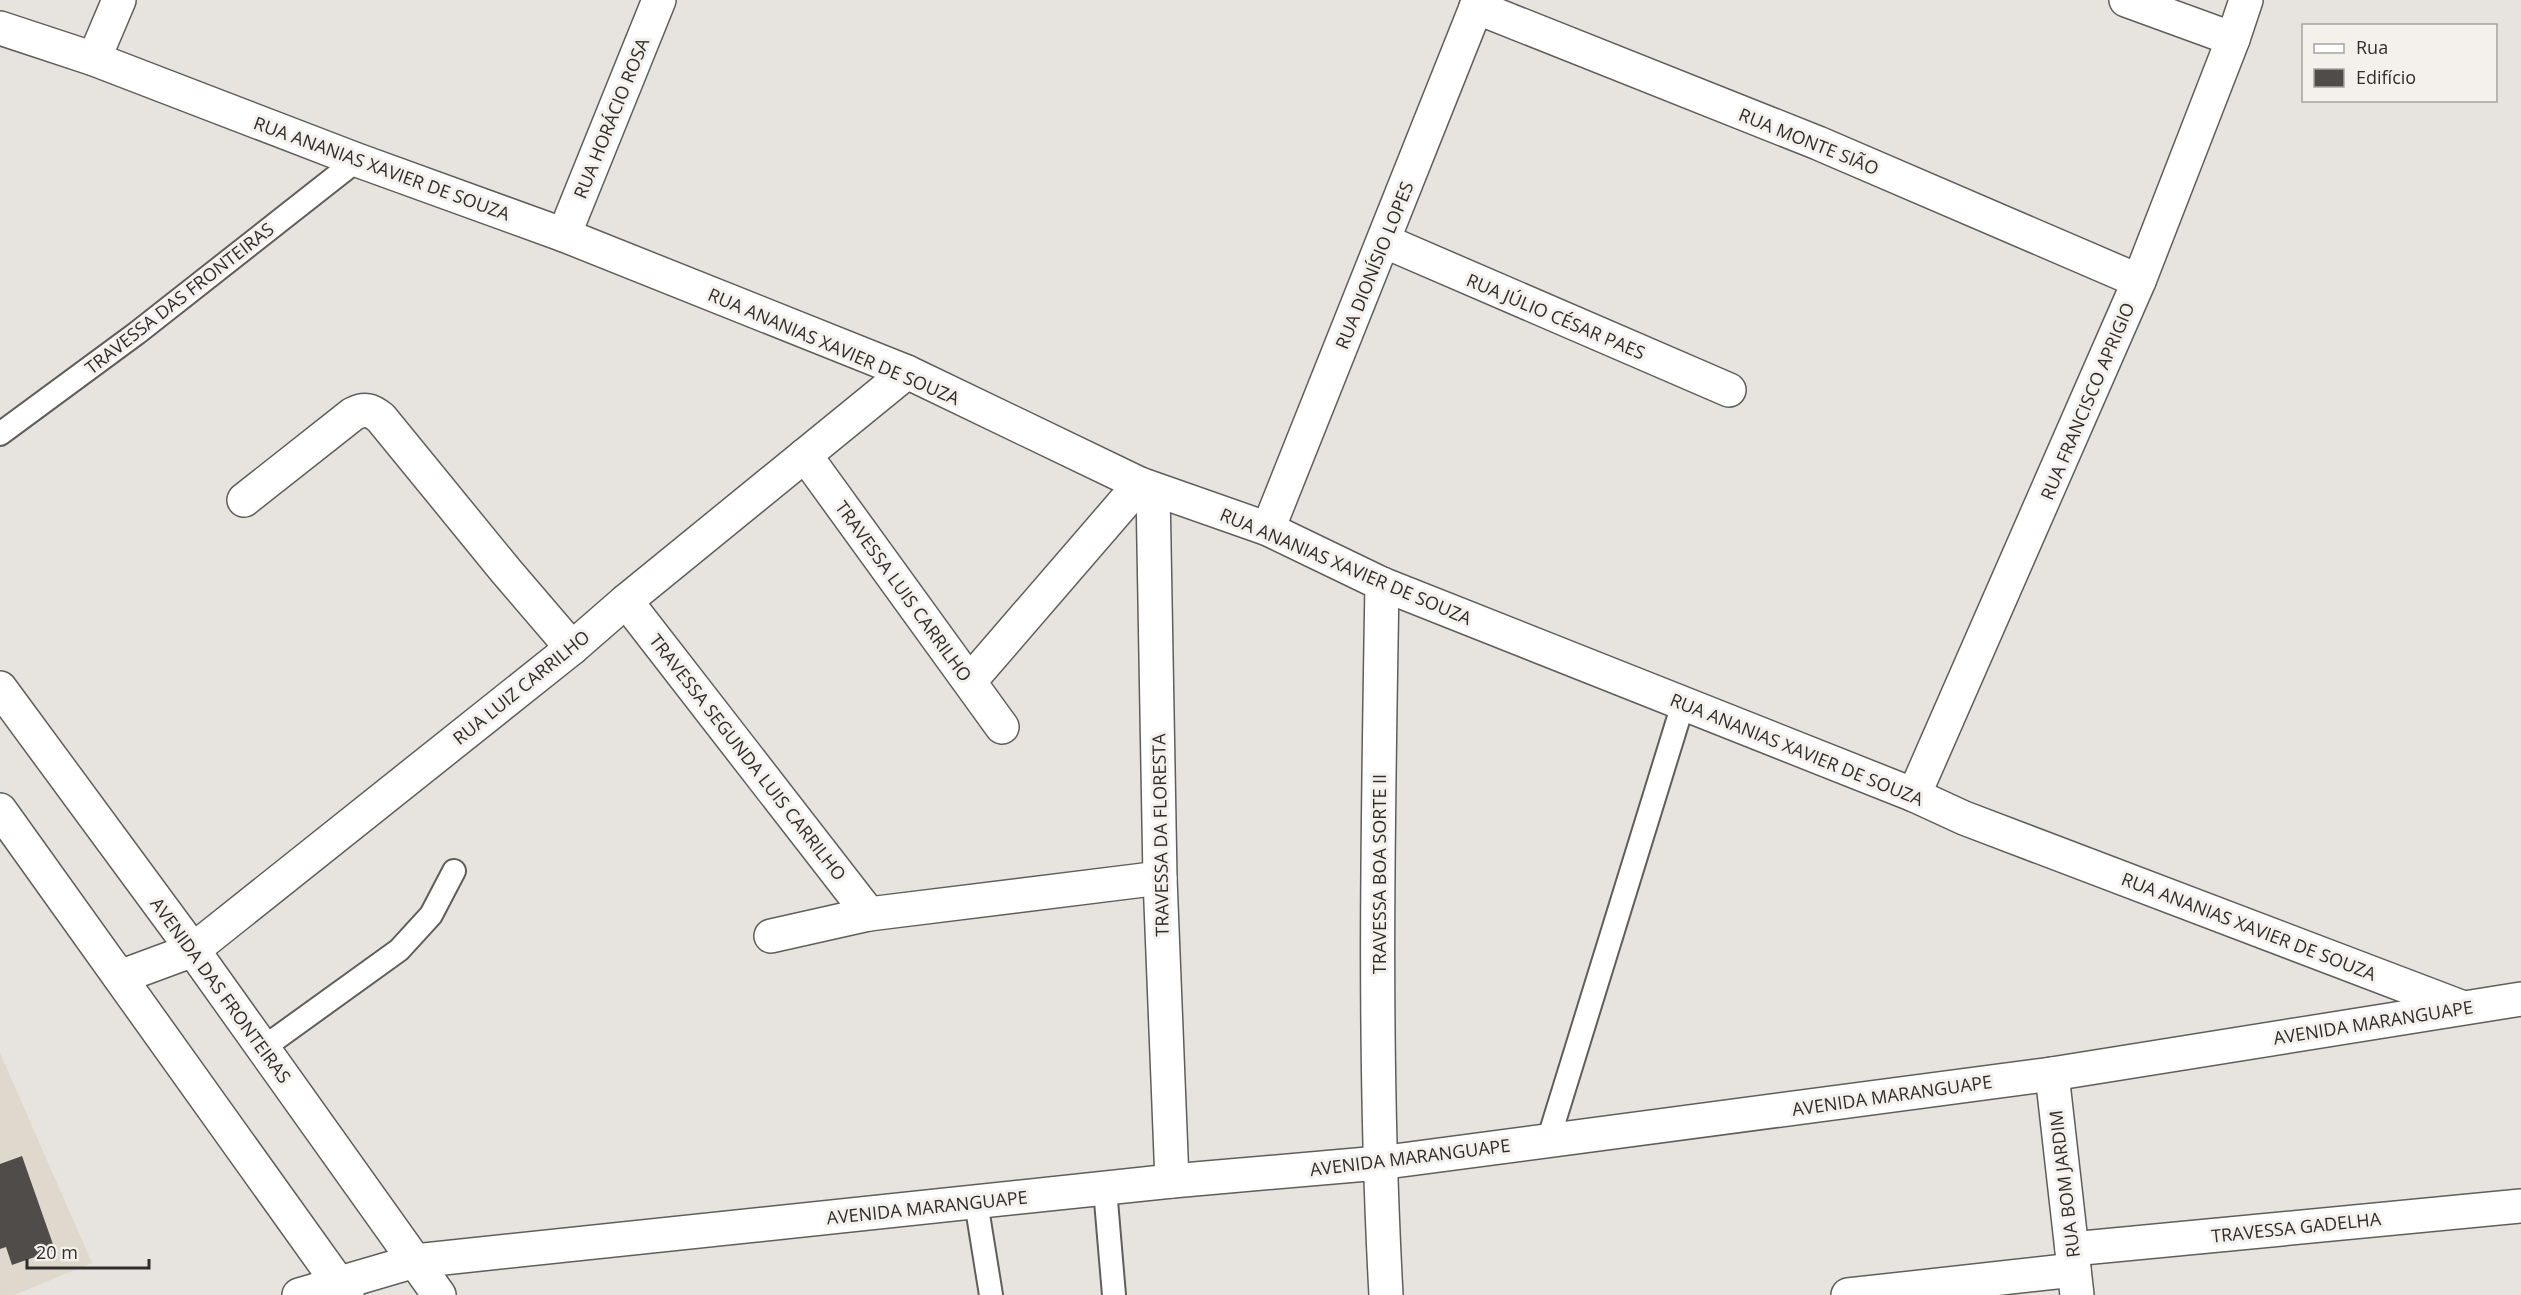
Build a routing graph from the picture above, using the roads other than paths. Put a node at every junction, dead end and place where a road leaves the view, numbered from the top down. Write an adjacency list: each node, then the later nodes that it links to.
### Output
1 (119, 0): 8 (street)
2 (658, 0): 10 (street, RUA HORÁCIO ROSA)
3 (2126, 0): 7 (street)
4 (2246, 0): 7 (street, RUA FRANCISCO APRIGIO)
5 (1478, 4): 11 (street, RUA DIONÍSIO LOPES); 12 (street, RUA MONTE SIÃO)
6 (0, 28): 8 (street, RUA ANANIAS XAVIER DE SOUZA)
7 (2233, 39): 12 (street, RUA FRANCISCO APRIGIO)
8 (94, 59): 9 (street, RUA ANANIAS XAVIER DE SOUZA)
9 (357, 160): 10 (street, RUA ANANIAS XAVIER DE SOUZA); 15 (lane, TRAVESSA DAS FRONTEIRAS)
10 (564, 235): 13 (street, RUA ANANIAS XAVIER DE SOUZA)
11 (1384, 241): 14 (street, RUA JÚLIO CÉSAR PAES); 19 (street, RUA DIONÍSIO LOPES)
12 (2139, 281): 27 (street, RUA FRANCISCO APRIGIO)
13 (907, 372): 16 (street, RUA LUIZ CARRILHO); 17 (street, RUA ANANIAS XAVIER DE SOUZA)
14 (1729, 390)
15 (0, 434)
16 (805, 455): 21 (street, RUA LUIZ CARRILHO); 23 (street, TRAVESSA LUIS CARRILHO)
17 (1147, 487): 19 (street, RUA ANANIAS XAVIER DE SOUZA); 23 (street); 30 (street, TRAVESSA DA FLORESTA)
18 (244, 500): 22 (street)
19 (1268, 529): 20 (street, RUA ANANIAS XAVIER DE SOUZA)
20 (1383, 584): 25 (street, RUA ANANIAS XAVIER DE SOUZA); 40 (street, TRAVESSA BOA SORTE II)
21 (626, 601): 22 (street, RUA LUIZ CARRILHO); 31 (street, TRAVESSA SEGUNDA LUIS CARRILHO)
22 (572, 648): 33 (street, RUA LUIZ CARRILHO)
23 (970, 681): 26 (street, TRAVESSA LUIS CARRILHO)
24 (0, 688): 33 (street, AVENIDA DAS FRONTEIRAS)
25 (1683, 704): 27 (street, RUA ANANIAS XAVIER DE SOUZA); 39 (lane)
26 (1002, 727)
27 (1914, 795): 36 (street, RUA ANANIAS XAVIER DE SOUZA)
28 (0, 810): 34 (street)
29 (454, 871): 37 (lane)
30 (1160, 878): 31 (street); 41 (street, TRAVESSA DA FLORESTA)
31 (869, 914): 32 (street)
32 (771, 936)
33 (193, 950): 34 (street, RUA LUIZ CARRILHO); 37 (street, AVENIDA DAS FRONTEIRAS)
34 (120, 977): 47 (street)
35 (2521, 999): 36 (street, AVENIDA MARANGUAPE)
36 (2462, 1007): 38 (street, AVENIDA MARANGUAPE)
37 (263, 1048): 45 (street, AVENIDA DAS FRONTEIRAS)
38 (2052, 1074): 39 (street, AVENIDA MARANGUAPE); 46 (street, RUA BOM JARDIM)
39 (1548, 1141): 40 (street, AVENIDA MARANGUAPE)
40 (1379, 1164): 41 (street, AVENIDA MARANGUAPE); 52 (street, TRAVESSA BOA SORTE II)
41 (1172, 1181): 42 (street, AVENIDA MARANGUAPE)
42 (1105, 1189): 43 (street, AVENIDA MARANGUAPE); 51 (lane)
43 (976, 1202): 45 (street, AVENIDA MARANGUAPE); 50 (lane)
44 (2521, 1206): 46 (street, TRAVESSA GADELHA)
45 (415, 1261): 47 (street, AVENIDA MARANGUAPE); 49 (street, AVENIDA DAS FRONTEIRAS)
46 (2074, 1271): 53 (street, TRAVESSA GADELHA)
47 (342, 1288): 48 (street, AVENIDA MARANGUAPE)
48 (299, 1295)
49 (439, 1295)
50 (991, 1295)
51 (1114, 1295)
52 (1386, 1295)
53 (1848, 1295)

